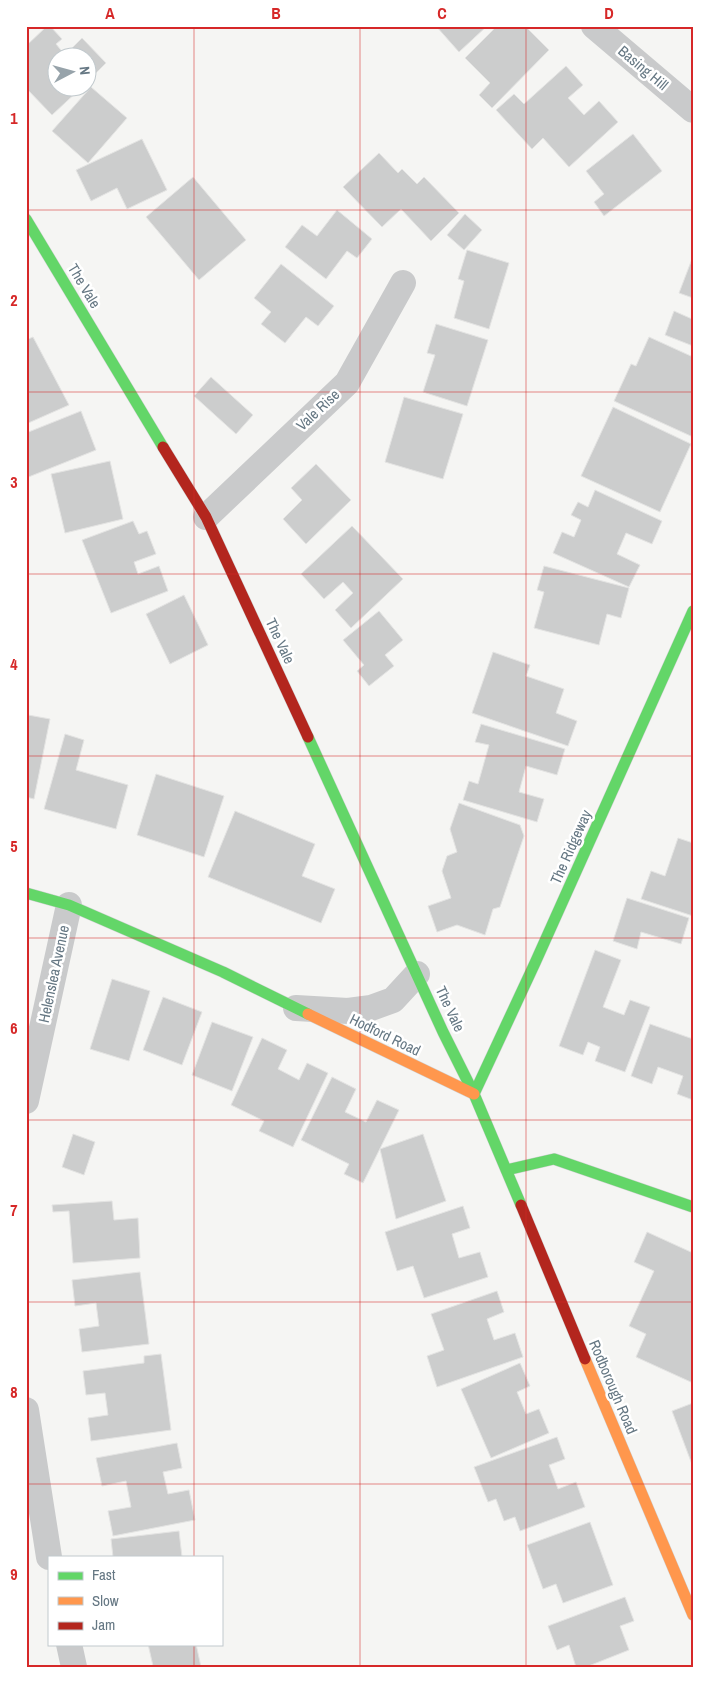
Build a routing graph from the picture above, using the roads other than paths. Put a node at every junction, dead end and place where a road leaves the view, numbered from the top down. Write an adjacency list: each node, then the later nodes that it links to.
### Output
1 (594, 26): 2 (street, Basing Hill)
2 (693, 110)
3 (26, 219): 5 (street, The Vale)
4 (403, 283): 5 (street, Vale Rise)
5 (206, 517): 9 (street, The Vale)
6 (693, 611): 11 (street, The Ridgeway)
7 (26, 893): 8 (street, Hodford Road)
8 (69, 905): 10 (street, Hodford Road); 12 (street, Helenslea Avenue)
9 (417, 974): 10 (street); 11 (street, The Vale)
10 (296, 1008): 11 (street, Hodford Road)
11 (474, 1094): 13 (street)
12 (26, 1101)
13 (506, 1170): 14 (street); 17 (street, Rodborough Road)
14 (693, 1207)
15 (26, 1410): 16 (street)
16 (49, 1556)
17 (693, 1615)
18 (69, 1646): 19 (street)
19 (74, 1667)

